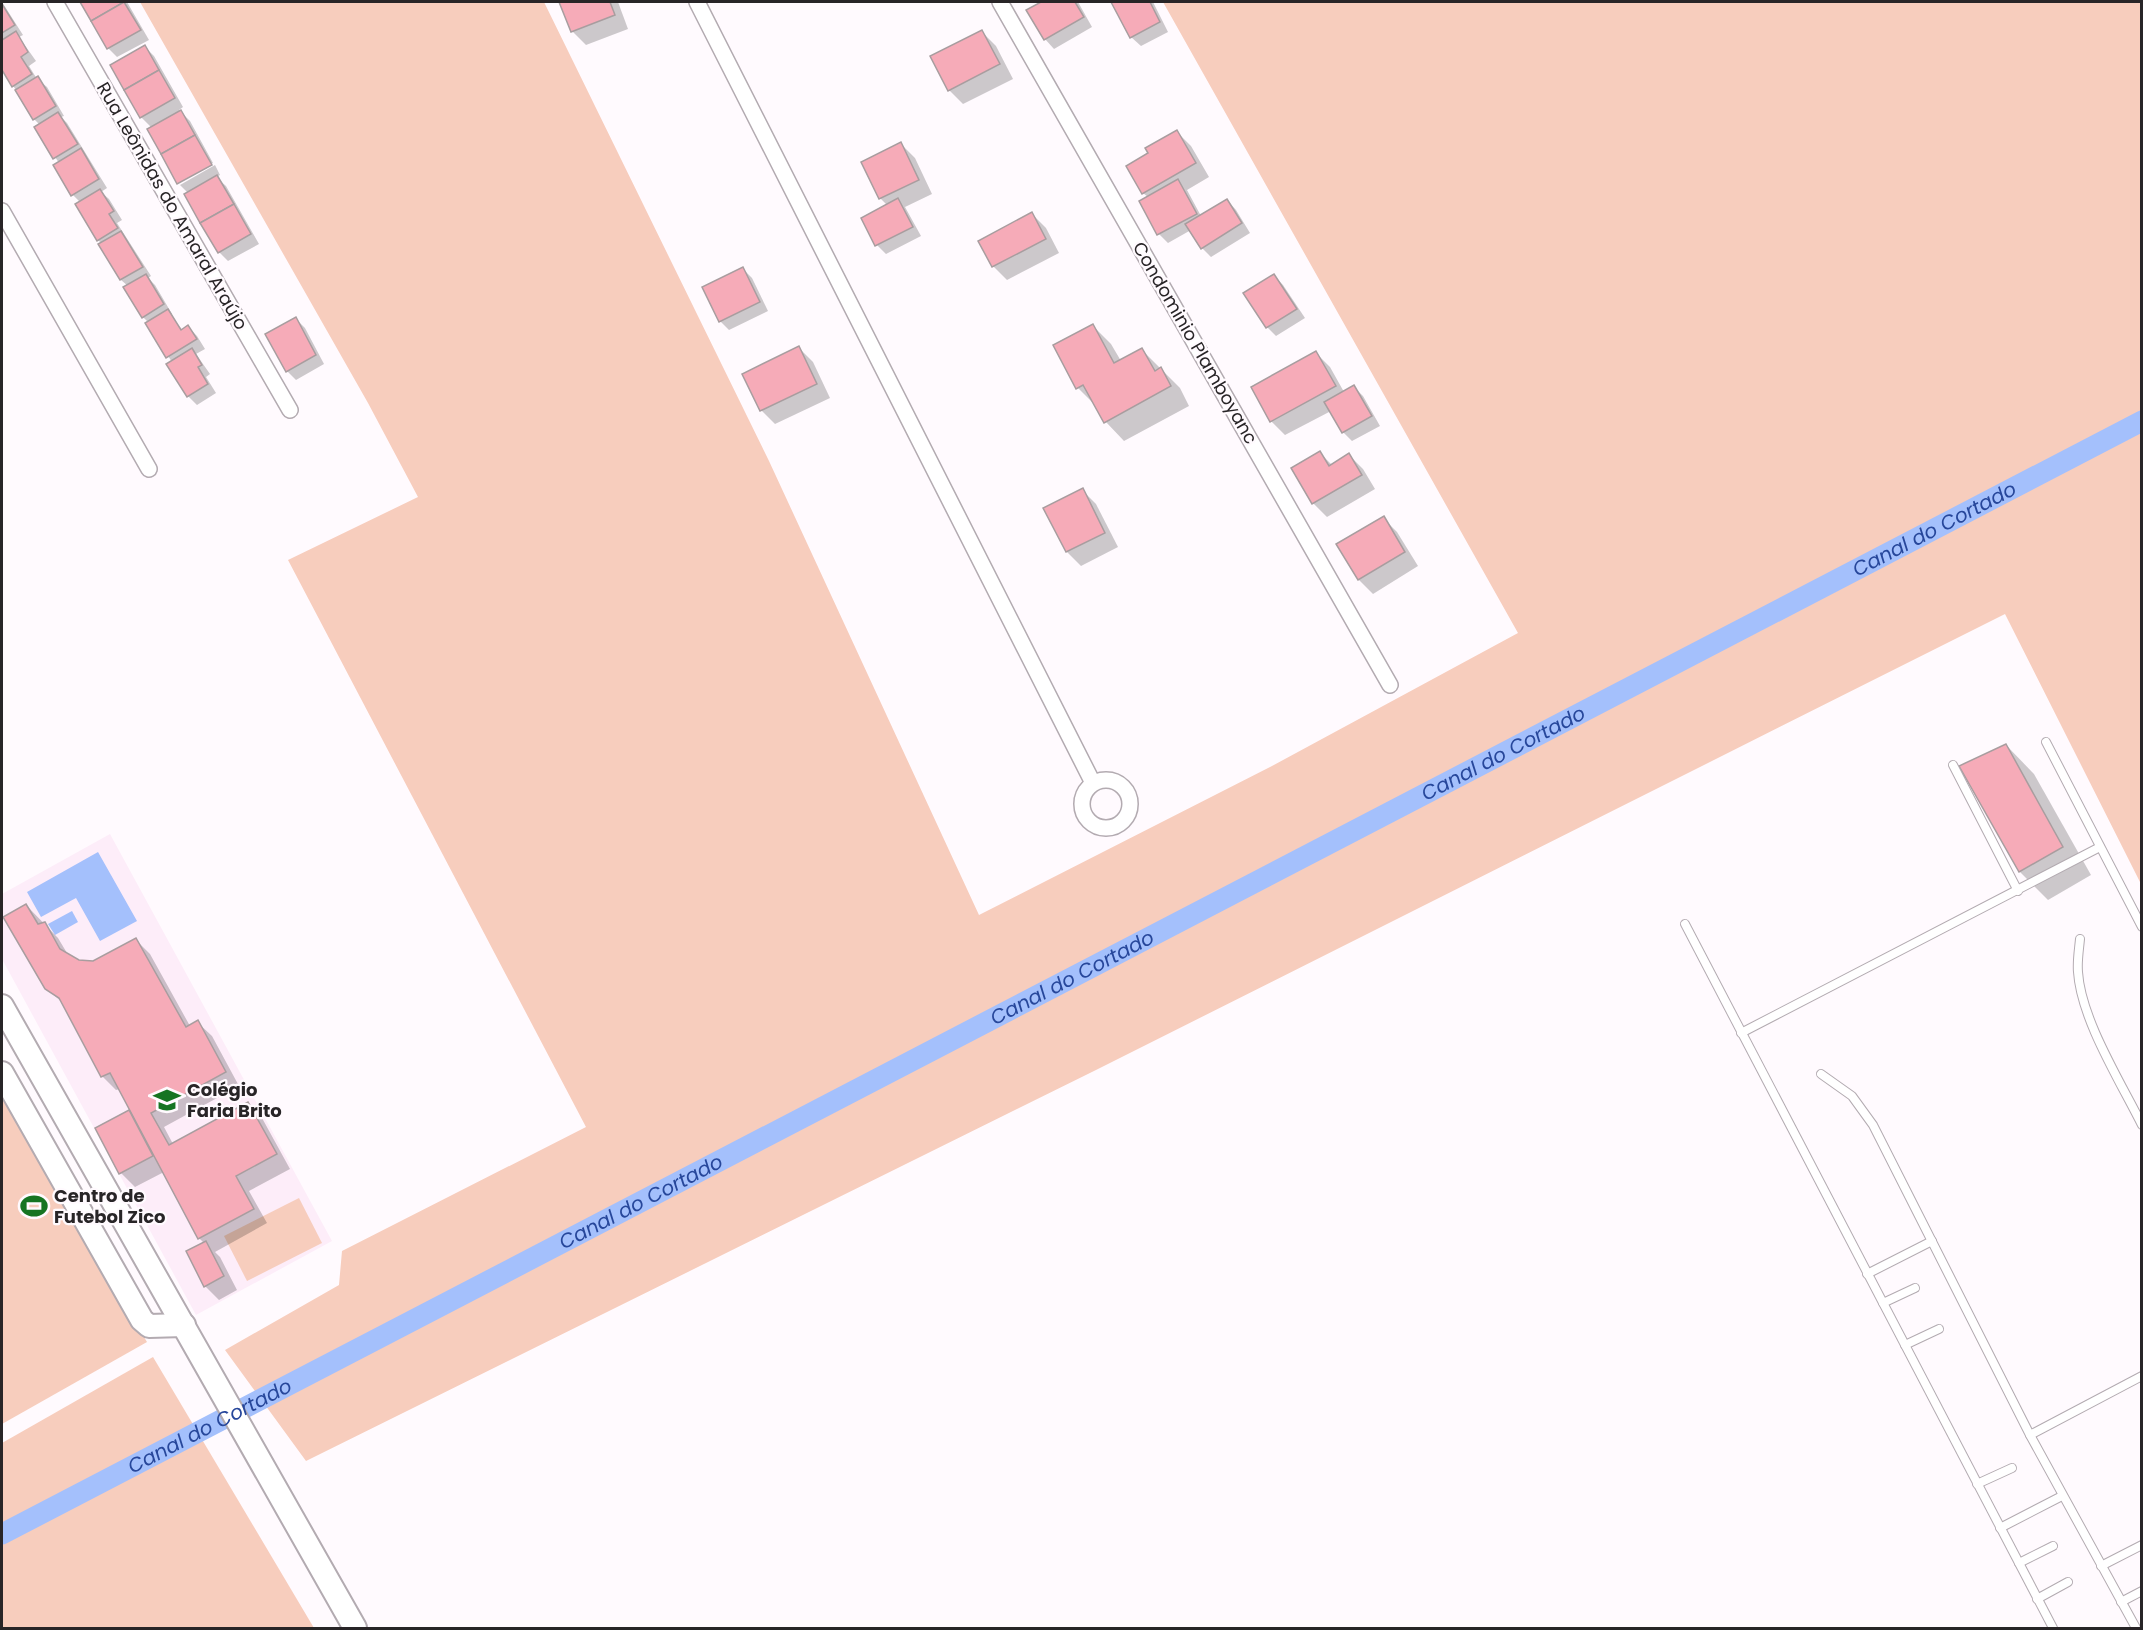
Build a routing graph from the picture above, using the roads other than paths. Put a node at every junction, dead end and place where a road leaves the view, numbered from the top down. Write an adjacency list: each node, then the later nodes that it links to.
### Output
1 (55, 2): 5 (street, Rua Leônidas do Amaral Araújo)
2 (697, 2): 10 (street)
3 (1000, 2): 7 (street, Condominio Plamboyanc)
4 (2, 211): 6 (street)
5 (290, 410)
6 (149, 469)
7 (1390, 684)
8 (2046, 742): 11 (lane)
9 (1953, 765): 12 (lane)
10 (1093, 783)
11 (2100, 848): 12 (lane); 14 (lane)
12 (2018, 891): 17 (lane)
13 (1685, 924): 17 (lane)
14 (2142, 927)
15 (2080, 939): 20 (lane)
16 (2, 1006): 25 (street)
17 (1741, 1033): 22 (lane)
18 (2, 1074): 25 (street)
19 (1821, 1074): 21 (lane)
20 (2142, 1125)
21 (1932, 1241): 22 (lane); 29 (lane)
22 (1867, 1274): 24 (lane)
23 (1915, 1288): 24 (lane)
24 (1883, 1303): 27 (lane)
25 (186, 1329): 42 (street)
26 (1939, 1329): 27 (lane)
27 (1905, 1345): 31 (lane)
28 (2142, 1376): 29 (lane)
29 (2030, 1435): 32 (lane)
30 (2012, 1468): 31 (lane)
31 (1977, 1484): 33 (lane)
32 (2062, 1496): 33 (lane); 37 (lane)
33 (2000, 1528): 36 (lane)
34 (2142, 1545): 37 (lane)
35 (2053, 1546): 36 (lane)
36 (2019, 1563): 40 (lane)
37 (2101, 1566): 41 (lane)
38 (2068, 1582): 40 (lane)
39 (2142, 1591): 41 (lane)
40 (2037, 1599): 43 (lane)
41 (2121, 1602): 44 (lane)
42 (355, 1629)
43 (2053, 1629)
44 (2136, 1629)

